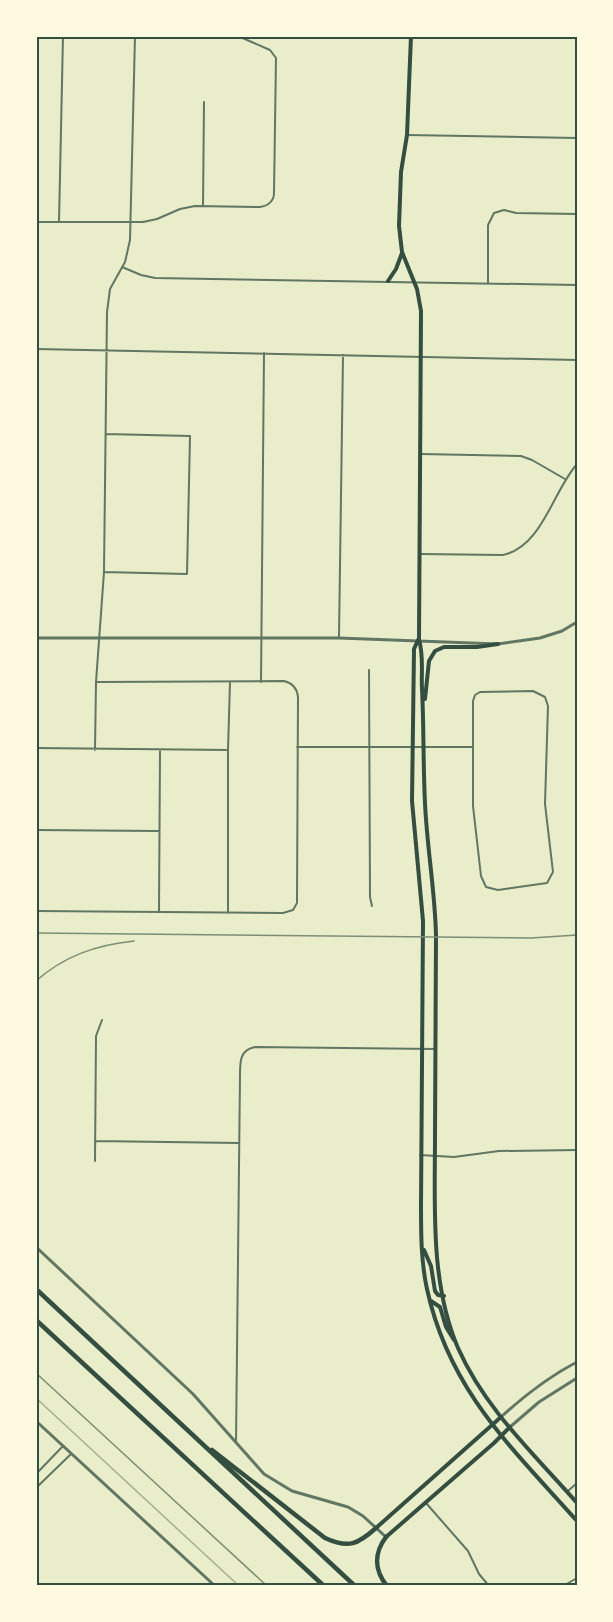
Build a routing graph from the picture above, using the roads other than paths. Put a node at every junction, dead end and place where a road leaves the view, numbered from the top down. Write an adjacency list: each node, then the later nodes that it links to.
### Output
1 (63, 36): 11 (street)
2 (135, 36): 12 (street)
3 (238, 36): 8 (street)
4 (411, 36): 6 (main road)
5 (204, 102): 8 (street)
6 (408, 135): 7 (street); 13 (main road)
7 (577, 138)
8 (203, 206): 12 (street)
9 (577, 214): 17 (street)
10 (36, 222): 11 (street)
11 (59, 222): 12 (street)
12 (131, 223): 14 (street)
13 (402, 252): 15 (main road); 16 (main road)
14 (122, 267): 15 (street); 20 (street)
15 (388, 281): 16 (street)
16 (414, 281): 17 (street); 23 (main road)
17 (488, 284): 18 (street)
18 (577, 285)
19 (36, 349): 20 (street)
20 (106, 350): 21 (street); 25 (street)
21 (264, 353): 22 (street); 34 (street)
22 (343, 355): 23 (street); 35 (street)
23 (421, 355): 24 (street); 26 (main road)
24 (577, 360)
25 (106, 435): 30 (street); 30 (street)
26 (421, 454): 28 (street); 29 (main road)
27 (577, 464): 28 (street)
28 (566, 480): 29 (street)
29 (420, 554): 36 (main road)
30 (104, 572): 33 (street)
31 (577, 622): 37 (street)
32 (36, 638): 33 (street)
33 (100, 638): 34 (street); 39 (street)
34 (261, 638): 35 (street); 41 (street)
35 (339, 638): 36 (street)
36 (419, 640): 37 (street); 42 (main road); 45 (main road)
37 (498, 644): 42 (main road)
38 (369, 670): 44 (street)
39 (96, 682): 40 (street); 49 (street)
40 (230, 682): 41 (street); 51 (street)
41 (261, 682): 43 (street)
42 (424, 709): 46 (main road)
43 (297, 747): 44 (street); 57 (street)
44 (370, 747): 45 (street); 54 (street)
45 (413, 747): 46 (street); 59 (main road)
46 (424, 747): 47 (street); 60 (main road)
47 (473, 747): 47 (street)
48 (36, 748): 49 (street)
49 (95, 750): 50 (street)
50 (160, 750): 51 (street); 53 (street)
51 (228, 750): 57 (street)
52 (36, 830): 53 (street)
53 (158, 831): 56 (street)
54 (372, 906)
55 (36, 911): 56 (street)
56 (159, 912): 57 (street)
57 (228, 913)
58 (102, 1020): 61 (street)
59 (422, 1049): 60 (street); 62 (street); 64 (main road)
60 (435, 1049): 65 (main road)
61 (95, 1141): 62 (street); 66 (street)
62 (239, 1143): 82 (street)
63 (577, 1150): 65 (street)
64 (420, 1155): 65 (street); 67 (main road)
65 (435, 1156): 70 (main road)
66 (95, 1161)
67 (422, 1246): 70 (main road); 71 (main road)
68 (36, 1247): 82 (street)
69 (36, 1289): 80 (highway)
70 (444, 1296): 73 (main road)
71 (431, 1301): 73 (main road); 78 (main road)
72 (36, 1320): 96 (highway)
73 (459, 1349): 76 (main road)
74 (577, 1362): 76 (street)
75 (577, 1378): 79 (street)
76 (501, 1417): 78 (main road); 79 (main road)
77 (36, 1421): 83 (street)
78 (492, 1425): 81 (main road); 92 (main road)
79 (510, 1427): 81 (main road); 88 (main road)
80 (185, 1429): 92 (highway); 97 (highway)
81 (502, 1436): 89 (main road); 91 (main road)
82 (236, 1442): 92 (street)
83 (63, 1446): 84 (street); 85 (street)
84 (71, 1454): 87 (street); 95 (street)
85 (36, 1474)
86 (577, 1483): 88 (street)
87 (36, 1488)
88 (567, 1492): 90 (main road)
89 (425, 1503): 93 (main road); 99 (street)
90 (577, 1503)
91 (577, 1521)
92 (376, 1528): 93 (street)
93 (386, 1537): 98 (highway)
94 (577, 1578): 100 (street)
95 (215, 1586)
96 (324, 1586)
97 (355, 1586)
98 (387, 1586)
99 (489, 1586)
100 (563, 1586)

